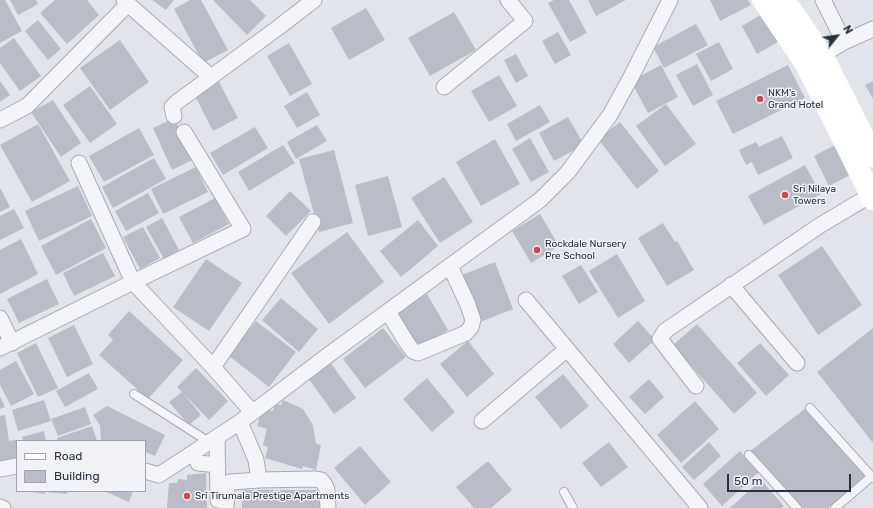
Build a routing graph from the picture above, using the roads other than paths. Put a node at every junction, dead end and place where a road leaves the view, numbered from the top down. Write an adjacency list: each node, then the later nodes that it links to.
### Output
1 (314, 0): 11 (street)
2 (508, 0): 12 (street)
3 (670, 0): 20 (street)
4 (763, 0): 18 (main road)
5 (784, 0): 10 (main road)
6 (823, 0): 9 (street)
7 (126, 2): 11 (street); 14 (street)
8 (873, 29): 9 (street)
9 (844, 42): 10 (street)
10 (822, 55): 16 (main road)
11 (211, 78): 13 (street)
12 (444, 87)
13 (174, 116)
14 (0, 120)
15 (184, 132): 21 (street)
16 (873, 156)
17 (79, 163): 21 (street)
18 (872, 197): 22 (street)
19 (313, 222): 29 (street)
20 (450, 266): 24 (street); 24 (street)
21 (133, 282): 26 (street); 29 (street)
22 (731, 286): 28 (street); 30 (street)
23 (526, 300): 27 (street)
24 (388, 312): 33 (street)
25 (0, 318): 26 (street)
26 (6, 346)
27 (567, 349): 34 (street); 52 (street)
28 (796, 363)
29 (214, 367): 33 (street)
30 (696, 386)
31 (134, 394): 36 (lane)
32 (810, 408): 43 (lane)
33 (252, 412): 35 (street)
34 (482, 421)
35 (240, 422): 36 (street); 44 (street)
36 (213, 439): 39 (street); 42 (street)
37 (749, 455): 53 (lane)
38 (198, 463): 39 (street)
39 (218, 465): 48 (street)
40 (16, 466): 41 (street)
41 (0, 469)
42 (146, 471)
43 (872, 477): 54 (lane)
44 (260, 480): 49 (street); 50 (street)
45 (564, 492): 51 (lane)
46 (0, 507): 47 (street)
47 (3, 508)
48 (219, 508)
49 (226, 508)
50 (328, 508)
51 (572, 508)
52 (700, 508)
53 (797, 508)
54 (835, 508)

